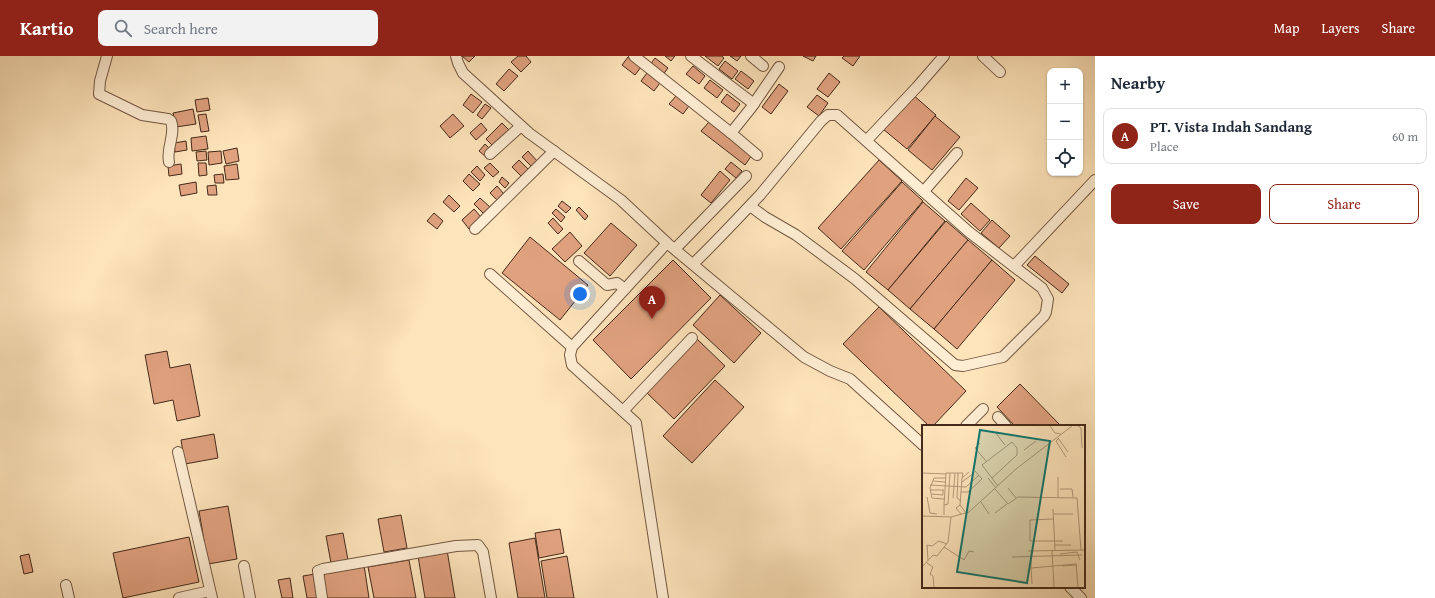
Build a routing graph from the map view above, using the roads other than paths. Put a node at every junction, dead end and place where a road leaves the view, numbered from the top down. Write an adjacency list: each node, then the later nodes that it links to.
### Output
1 (107, 56): 19 (street)
2 (456, 56): 12 (street)
3 (634, 56): 13 (street)
4 (690, 56): 11 (street)
5 (751, 56): 8 (street)
6 (944, 56): 14 (street)
7 (983, 56): 10 (street)
8 (763, 66)
9 (779, 67): 11 (street)
10 (1000, 72)
11 (754, 104): 13 (street)
12 (521, 126): 15 (street); 17 (street)
13 (731, 133): 18 (street)
14 (867, 140): 22 (street); 23 (street)
15 (554, 151): 24 (street); 25 (street)
16 (957, 153): 22 (street)
17 (490, 154)
18 (757, 155)
19 (169, 162)
20 (746, 176): 25 (street)
21 (1095, 180): 28 (street)
22 (924, 191): 28 (street)
23 (750, 206): 27 (street); 28 (street)
24 (475, 229)
25 (671, 246): 27 (street); 30 (street)
26 (579, 261): 30 (street)
27 (693, 264): 36 (street)
28 (1014, 266)
29 (490, 274): 32 (street)
30 (625, 288): 32 (street)
31 (692, 338): 34 (street)
32 (572, 347): 34 (street)
33 (983, 409): 35 (street)
34 (623, 411): 47 (street)
35 (967, 425)
36 (922, 444)
37 (178, 452): 41 (street)
38 (244, 566): 44 (street)
39 (66, 585): 42 (street)
40 (1071, 588): 48 (street)
41 (211, 595): 43 (street)
42 (69, 598)
43 (179, 598)
44 (250, 598)
45 (322, 598): 46 (street)
46 (491, 598)
47 (663, 598)
48 (1081, 598)

